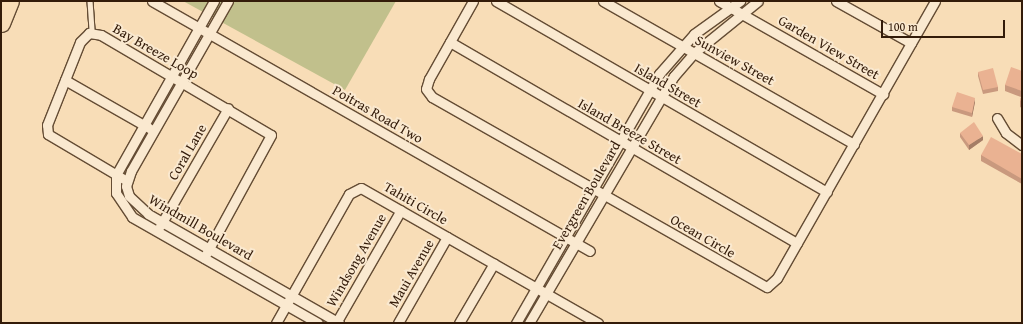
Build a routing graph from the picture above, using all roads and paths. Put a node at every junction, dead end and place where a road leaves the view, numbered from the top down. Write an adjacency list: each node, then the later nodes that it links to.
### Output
1 (10, 1): 16 (highway)
2 (90, 1): 18 (lane)
3 (152, 1): 17 (street, Poitras Road Two)
4 (214, 1): 17 (street)
5 (228, 1): 19 (street)
6 (473, 1): 20 (street, Ocean Circle)
7 (496, 1): 27 (street, Island Street)
8 (603, 1): 22 (street, Sunview Street)
9 (719, 1): 14 (street, Garden View Street)
10 (740, 1): 14 (street, Evergreen Boulevard)
11 (758, 1): 15 (street, Evergreen Boulevard)
12 (836, 1): 21 (street)
13 (935, 1): 21 (street, Ocean Circle)
14 (730, 8): 15 (street, Garden View Street); 22 (street, Evergreen Boulevard)
15 (744, 15): 23 (street, Evergreen Boulevard); 28 (street, Garden View Street)
16 (1, 23)
17 (199, 28): 19 (street, Poitras Road Two); 24 (street)
18 (92, 33): 24 (street, Bay Breeze Loop); 25 (street, Bay Breeze Loop)
19 (209, 34): 26 (street); 47 (street, Poitras Road Two)
20 (450, 42): 34 (street, Island Breeze Street); 40 (street, Ocean Circle)
21 (911, 43): 28 (street, Ocean Circle)
22 (682, 47): 23 (street, Sunview Street); 27 (street, Evergreen Boulevard)
23 (694, 53): 29 (street, Evergreen Boulevard); 35 (street, Sunview Street)
24 (172, 76): 26 (street, Bay Breeze Loop); 32 (street)
25 (65, 80): 32 (street); 38 (street, Bay Breeze Loop)
26 (182, 81): 30 (street, Bay Breeze Loop); 33 (street)
27 (650, 90): 29 (street, Island Street); 34 (street, Evergreen Boulevard)
28 (883, 94): 35 (street, Ocean Circle)
29 (659, 96): 37 (street, Evergreen Boulevard); 41 (street, Island Street)
30 (228, 108): 44 (street, Coral Lane); 50 (street, Bay Breeze Loop)
31 (997, 118): 36 (street)
32 (144, 125): 33 (street); 38 (street)
33 (154, 131): 39 (street)
34 (620, 141): 37 (street, Island Breeze Street); 40 (street, Evergreen Boulevard)
35 (854, 144): 41 (street, Ocean Circle)
36 (1022, 145)
37 (629, 147): 42 (street, Evergreen Boulevard); 49 (street, Island Breeze Street)
38 (116, 175): 39 (street); 45 (street, Windmill Boulevard)
39 (127, 181): 44 (street, Windmill Boulevard)
40 (592, 189): 42 (street, Ocean Circle); 47 (street, Evergreen Boulevard)
41 (827, 192): 49 (street, Ocean Circle)
42 (602, 195): 48 (street, Evergreen Boulevard); 49 (street, Ocean Circle)
43 (401, 210): 46 (street, Tahiti Circle); 56 (street, Tahiti Circle); 60 (street, Windsong Avenue)
44 (162, 222): 45 (street, Coral Lane); 50 (street, Windmill Boulevard)
45 (158, 232): 52 (street, Windmill Boulevard)
46 (447, 237): 53 (street, Tahiti Circle); 61 (street, Maui Avenue)
47 (565, 237): 48 (street, Poitras Road Two); 54 (street, Evergreen Boulevard)
48 (575, 242): 51 (street, Poitras Road Two); 55 (street, Evergreen Boulevard)
49 (797, 243)
50 (209, 249): 52 (street); 56 (street, Windmill Boulevard)
51 (590, 251)
52 (204, 258): 57 (street, Windmill Boulevard)
53 (494, 263): 54 (street, Tahiti Circle); 62 (street)
54 (536, 288): 55 (street, Tahiti Circle); 63 (street, Evergreen Boulevard)
55 (546, 293): 64 (street, Evergreen Boulevard); 65 (street, Tahiti Circle)
56 (291, 296): 57 (street, Tahiti Circle); 60 (street, Windmill Boulevard)
57 (286, 305): 58 (street, Tahiti Circle); 59 (street, Windmill Boulevard)
58 (276, 323)
59 (318, 323)
60 (337, 323)
61 (398, 323)
62 (459, 323)
63 (516, 323)
64 (529, 323)
65 (598, 323)

